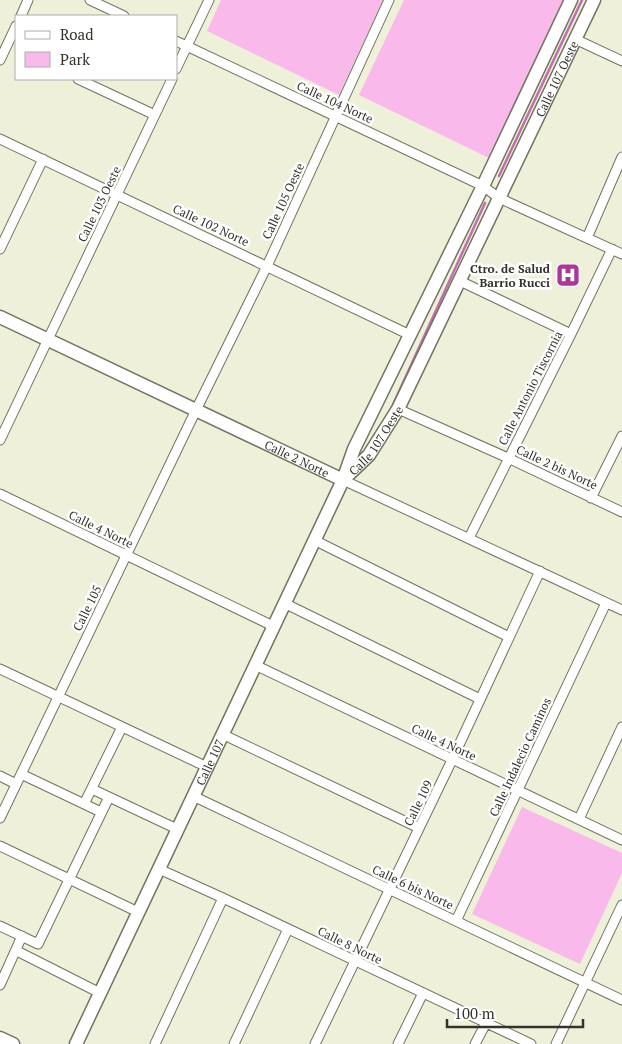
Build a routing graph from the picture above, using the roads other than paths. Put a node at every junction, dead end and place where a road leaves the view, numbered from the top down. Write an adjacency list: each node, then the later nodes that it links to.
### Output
1 (28, 0): 7 (street)
2 (90, 0): 8 (street)
3 (209, 0): 13 (street)
4 (389, 0): 21 (street, Calle 105 Oeste)
5 (571, 0): 25 (street, Calle 107 Oeste)
6 (594, 0): 10 (street, Calle 107 Oeste)
7 (21, 15)
8 (122, 15)
9 (15, 28): 12 (street)
10 (575, 39): 16 (street); 27 (street, Calle 107 Oeste)
11 (178, 43): 13 (street, Calle 104 Norte)
12 (7, 46): 14 (street); 15 (street)
13 (187, 47): 17 (street); 21 (street, Calle 104 Norte)
14 (15, 50)
15 (0, 60)
16 (622, 62)
17 (178, 65)
18 (80, 80): 20 (street)
19 (172, 80): 20 (street, Calle 103 Oeste)
20 (155, 115): 26 (street, Calle 103 Oeste)
21 (336, 116): 25 (street, Calle 104 Norte); 32 (street, Calle 105 Oeste)
22 (0, 139): 24 (street, Calle 102 Norte)
23 (622, 157): 28 (street)
24 (42, 159): 26 (street, Calle 102 Norte); 29 (street)
25 (483, 186): 27 (street, Calle 104 Norte); 36 (street, Calle 107 Oeste)
26 (117, 194): 32 (street, Calle 102 Norte); 37 (street, Calle 103 Oeste)
27 (499, 198): 28 (street); 33 (street, Calle 107 Oeste)
28 (586, 238): 30 (street)
29 (0, 249)
30 (612, 249): 31 (street); 35 (street, Calle Antonio Tiscornia)
31 (622, 254)
32 (267, 266): 36 (street, Calle 102 Norte); 38 (street, Calle 105 Oeste)
33 (460, 282): 35 (street); 39 (street, Calle 107 Oeste)
34 (0, 317): 37 (street, Calle 2 Norte)
35 (571, 334): 42 (street, Calle Antonio Tiscornia)
36 (410, 335): 43 (street, Calle 107 Oeste)
37 (48, 340): 38 (street, Calle 2 Norte); 41 (street, Calle 103 Oeste)
38 (196, 410): 43 (street, Calle 2 Norte); 49 (street, Calle 105)
39 (398, 410): 42 (street, Calle 2 bis Norte); 43 (street, Calle 107 Oeste)
40 (622, 436): 45 (street)
41 (0, 440)
42 (508, 458): 45 (street, Calle 2 bis Norte); 47 (street, Calle Antonio Tiscornia)
43 (343, 480): 47 (street, Calle 2 Norte); 48 (street, Calle 107)
44 (0, 494): 49 (street, Calle 4 Norte)
45 (591, 498): 46 (street, Calle 2 bis Norte)
46 (622, 512)
47 (469, 538): 50 (street, Calle 2 Norte)
48 (314, 540): 52 (street, Calle 107); 55 (street)
49 (126, 555): 54 (street, Calle 4 Norte); 58 (street, Calle 105)
50 (540, 571): 51 (street, Calle 2 Norte); 55 (street, Calle 109)
51 (606, 603): 53 (street, Calle 2 Norte); 69 (street, Calle Indalecio Caminos)
52 (284, 604): 54 (street, Calle 107); 59 (street)
53 (622, 610)
54 (273, 626): 56 (street, Calle 107)
55 (509, 636): 59 (street, Calle 109)
56 (255, 665): 62 (street, Calle 107); 63 (street, Calle 4 Norte)
57 (0, 669): 58 (street)
58 (58, 696): 60 (street); 65 (street, Calle 105)
59 (480, 699): 63 (street, Calle 109)
60 (122, 727): 64 (street); 68 (street)
61 (622, 727): 75 (street)
62 (222, 734): 64 (street, Calle 107); 76 (street)
63 (452, 760): 69 (street, Calle 4 Norte); 76 (street, Calle 109)
64 (207, 767): 70 (street, Calle 107)
65 (21, 774): 67 (street, Calle 105); 72 (street)
66 (0, 776): 67 (street)
67 (16, 784): 74 (street, Calle 105)
68 (92, 789): 71 (street); 72 (street)
69 (518, 791): 75 (street, Calle 4 Norte); 87 (street, Calle Indalecio Caminos)
70 (193, 796): 77 (street, Calle 107); 82 (street, Calle 6 bis Norte)
71 (108, 797): 73 (street); 77 (street)
72 (84, 804): 73 (street)
73 (101, 812): 81 (street)
74 (0, 818)
75 (579, 819): 78 (street, Calle 4 Norte)
76 (419, 828): 82 (street, Calle 109)
77 (177, 829): 80 (street, Calle 107)
78 (622, 840)
79 (0, 846): 81 (street)
80 (159, 869): 83 (street, Calle 8 Norte); 85 (street, Calle 107)
81 (69, 879): 85 (street); 90 (street)
82 (390, 890): 87 (street, Calle 6 bis Norte); 92 (street, Calle 109)
83 (223, 898): 89 (street, Calle 8 Norte); 102 (street)
84 (622, 905): 86 (street)
85 (138, 912): 95 (street, Calle 107)
86 (619, 918): 93 (street)
87 (456, 921): 93 (street, Calle 6 bis Norte)
88 (0, 926): 90 (street)
89 (288, 929): 92 (street, Calle 8 Norte); 103 (street)
90 (22, 936): 91 (street)
91 (16, 951): 94 (street); 95 (street)
92 (355, 961): 96 (street, Calle 8 Norte); 104 (street, Calle 109)
93 (585, 982): 97 (street, Calle 6 bis Norte); 108 (street)
94 (0, 985)
95 (100, 993): 101 (street, Calle 107)
96 (423, 994): 98 (street, Calle 8 Norte); 105 (street)
97 (622, 1000)
98 (486, 1023): 106 (street); 107 (street, Calle 8 Norte)
99 (0, 1038): 100 (street)
100 (13, 1044)
101 (76, 1044)
102 (155, 1044)
103 (234, 1044)
104 (315, 1044)
105 (398, 1044)
106 (475, 1044)
107 (531, 1044)
108 (556, 1044)

